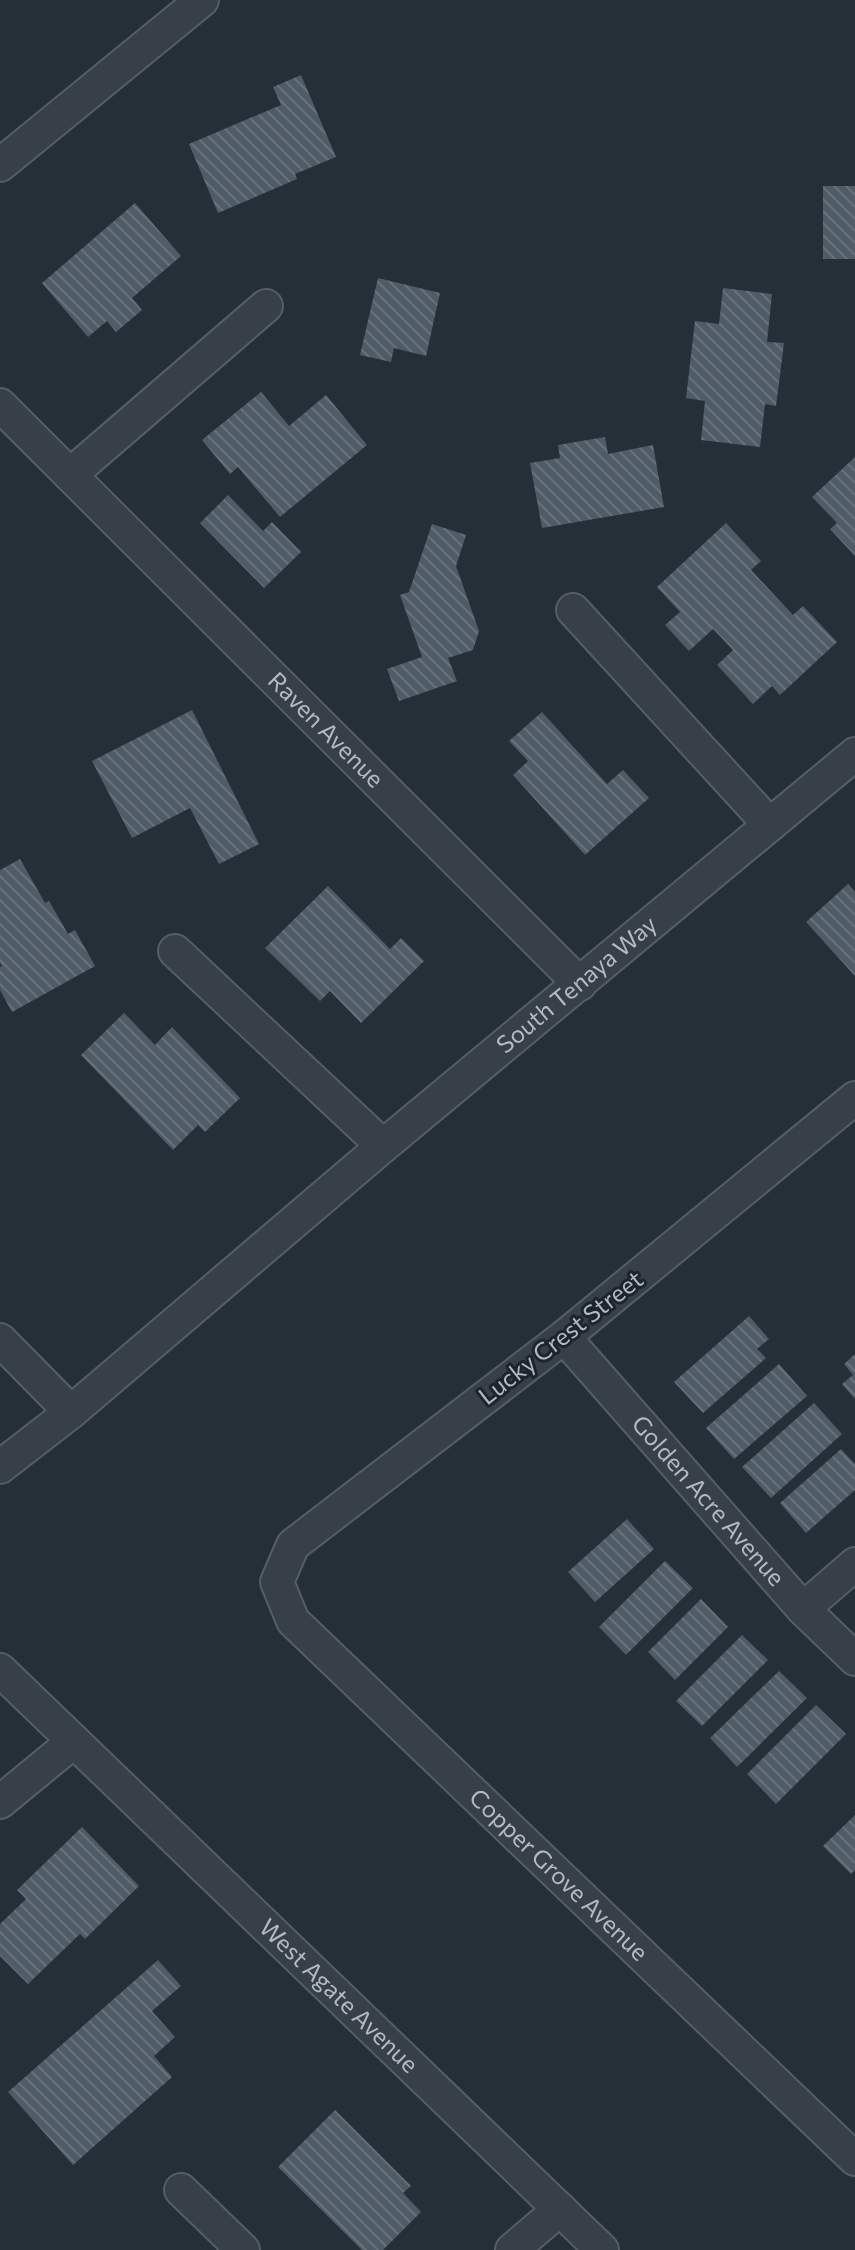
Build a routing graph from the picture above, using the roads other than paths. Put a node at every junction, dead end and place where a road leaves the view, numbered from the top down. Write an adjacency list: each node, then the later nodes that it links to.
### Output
1 (202, 0): 2 (street)
2 (0, 165)
3 (266, 306): 5 (street)
4 (0, 405): 5 (street, Raven Avenue)
5 (70, 475): 10 (street, Raven Avenue)
6 (573, 610): 8 (street)
7 (855, 754): 8 (street, South Tenaya Way)
8 (770, 825): 10 (street, South Tenaya Way)
9 (175, 951): 12 (street)
10 (580, 984): 12 (street, South Tenaya Way)
11 (855, 1098): 13 (street, Lucky Crest Street)
12 (383, 1146): 15 (street, South Tenaya Way)
13 (564, 1337): 18 (street, Lucky Crest Street); 19 (street, Golden Acre Avenue)
14 (0, 1340): 15 (street)
15 (71, 1412): 16 (street, South Tenaya Way)
16 (0, 1467)
17 (855, 1564): 19 (street)
18 (277, 1582): 24 (street, Copper Grove Avenue)
19 (803, 1609): 20 (street, Golden Acre Avenue)
20 (855, 1659)
21 (0, 1670): 22 (street, West Agate Avenue)
22 (73, 1742): 23 (street); 26 (street, West Agate Avenue)
23 (0, 1802)
24 (855, 2159)
25 (181, 2190): 27 (street)
26 (560, 2209): 28 (street); 29 (street, West Agate Avenue)
27 (243, 2250)
28 (512, 2250)
29 (602, 2250)

